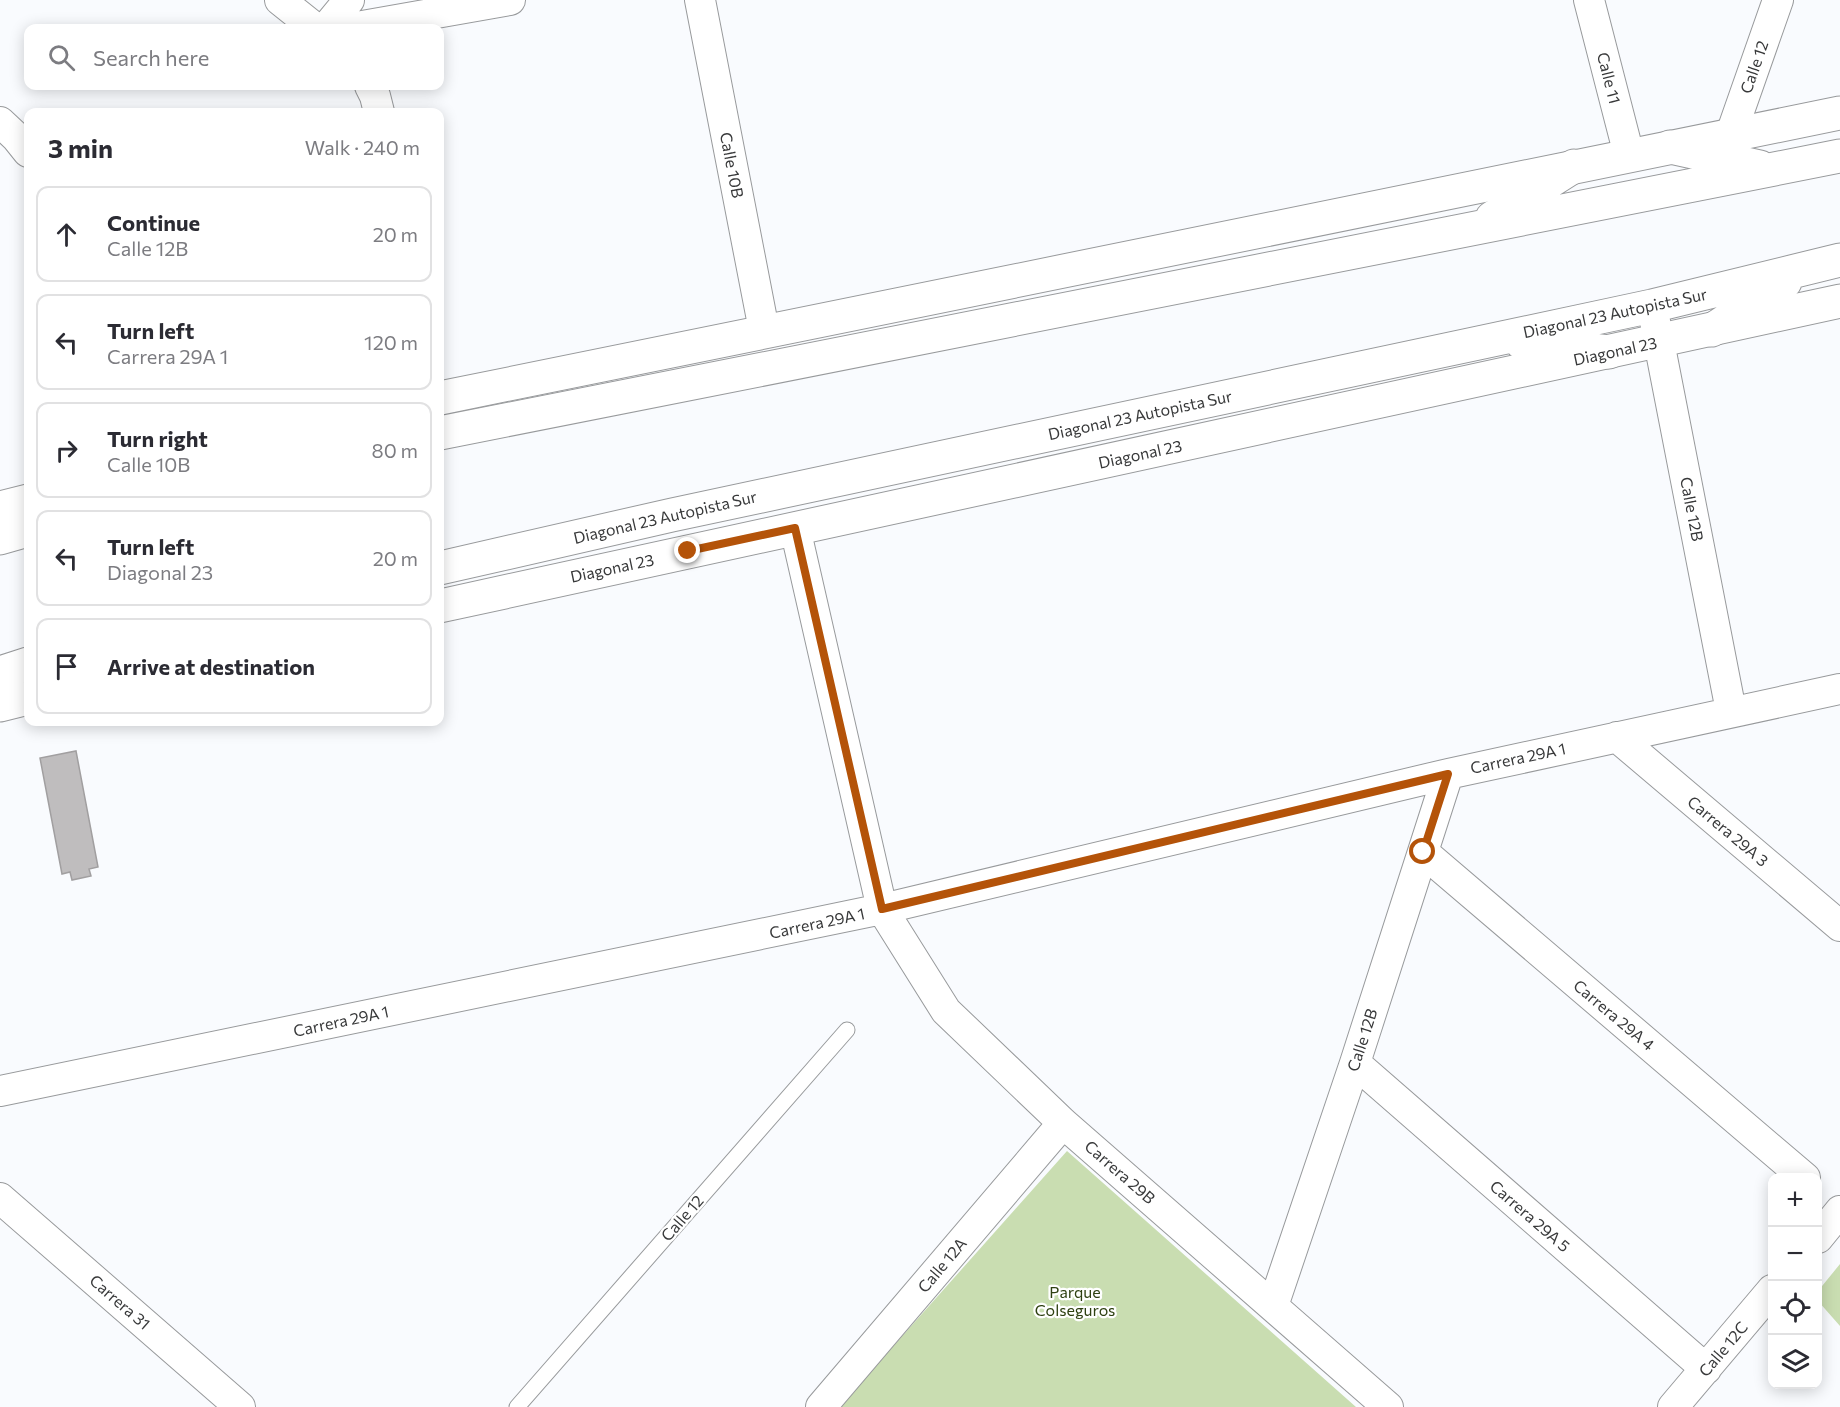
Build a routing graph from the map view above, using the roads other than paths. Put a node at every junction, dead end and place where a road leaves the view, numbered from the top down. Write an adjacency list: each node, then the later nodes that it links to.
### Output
1 (280, 0): 7 (street)
2 (349, 0): 8 (street)
3 (510, 0): 9 (street)
4 (700, 0): 26 (street, Calle 10B)
5 (1589, 0): 17 (street, Calle 11)
6 (1778, 0): 14 (street, Calle 12)
7 (310, 24)
8 (329, 24)
9 (374, 24)
10 (372, 90): 11 (street)
11 (378, 108)
12 (1840, 113): 14 (main road)
13 (0, 122): 15 (street)
14 (1731, 134): 16 (main road)
15 (24, 147)
16 (1670, 147): 17 (main road); 20 (main road)
17 (1629, 155): 19 (main road)
18 (1840, 156): 20 (main road)
19 (1574, 166): 21 (main road); 26 (main road)
20 (1773, 170): 21 (main road)
21 (1476, 228): 32 (main road)
22 (1840, 260): 23 (main road, Diagonal 23 Autopista Sur)
23 (1804, 270): 25 (main road, Diagonal 23 Autopista Sur); 27 (main road)
24 (1840, 301): 27 (main road, Diagonal 23)
25 (1652, 306): 28 (main road, Diagonal 23 Autopista Sur); 29 (street, Calle 12B)
26 (764, 330): 31 (main road)
27 (1712, 330): 29 (main road, Diagonal 23)
28 (1492, 339): 30 (main road); 38 (main road, Diagonal 23 Autopista Sur)
29 (1659, 341): 30 (main road, Diagonal 23); 45 (street, Calle 12B)
30 (1610, 352): 35 (main road, Diagonal 23)
31 (444, 397)
32 (444, 433)
33 (24, 502): 34 (main road)
34 (0, 508)
35 (795, 528): 39 (main road, Diagonal 23); 49 (street)
36 (24, 531): 37 (main road)
37 (0, 538)
38 (444, 567)
39 (444, 605)
40 (24, 665): 41 (main road)
41 (0, 673)
42 (1840, 689): 45 (street, Carrera 29A 1)
43 (24, 699): 44 (main road)
44 (0, 705)
45 (1731, 711): 46 (street, Carrera 29A 1)
46 (1617, 736): 47 (street, Carrera 29A 1); 50 (street, Carrera 29A 3)
47 (1448, 774): 48 (street, Calle 12B); 49 (street, Carrera 29A 1)
48 (1423, 852): 52 (street, Calle 12B); 55 (street, Carrera 29A 4)
49 (882, 909): 53 (street, Carrera 29A 1); 54 (street, Carrera 29B)
50 (1840, 926)
51 (847, 1030): 64 (lane, Calle 12)
52 (1355, 1063): 61 (street, Calle 12B); 62 (street, Carrera 29A 5)
53 (0, 1091)
54 (1063, 1123): 61 (street, Carrera 29B); 65 (street, Calle 12A)
55 (1800, 1173)
56 (1822, 1192): 58 (street)
57 (0, 1198): 63 (street, Carrera 31)
58 (1840, 1209): 59 (street)
59 (1822, 1233)
60 (1768, 1296): 62 (street, Calle 12C)
61 (1273, 1306): 66 (street, Carrera 29B)
62 (1706, 1369): 67 (street, Calle 12C)
63 (240, 1407)
64 (517, 1407)
65 (821, 1407)
66 (1388, 1407)
67 (1674, 1407)

